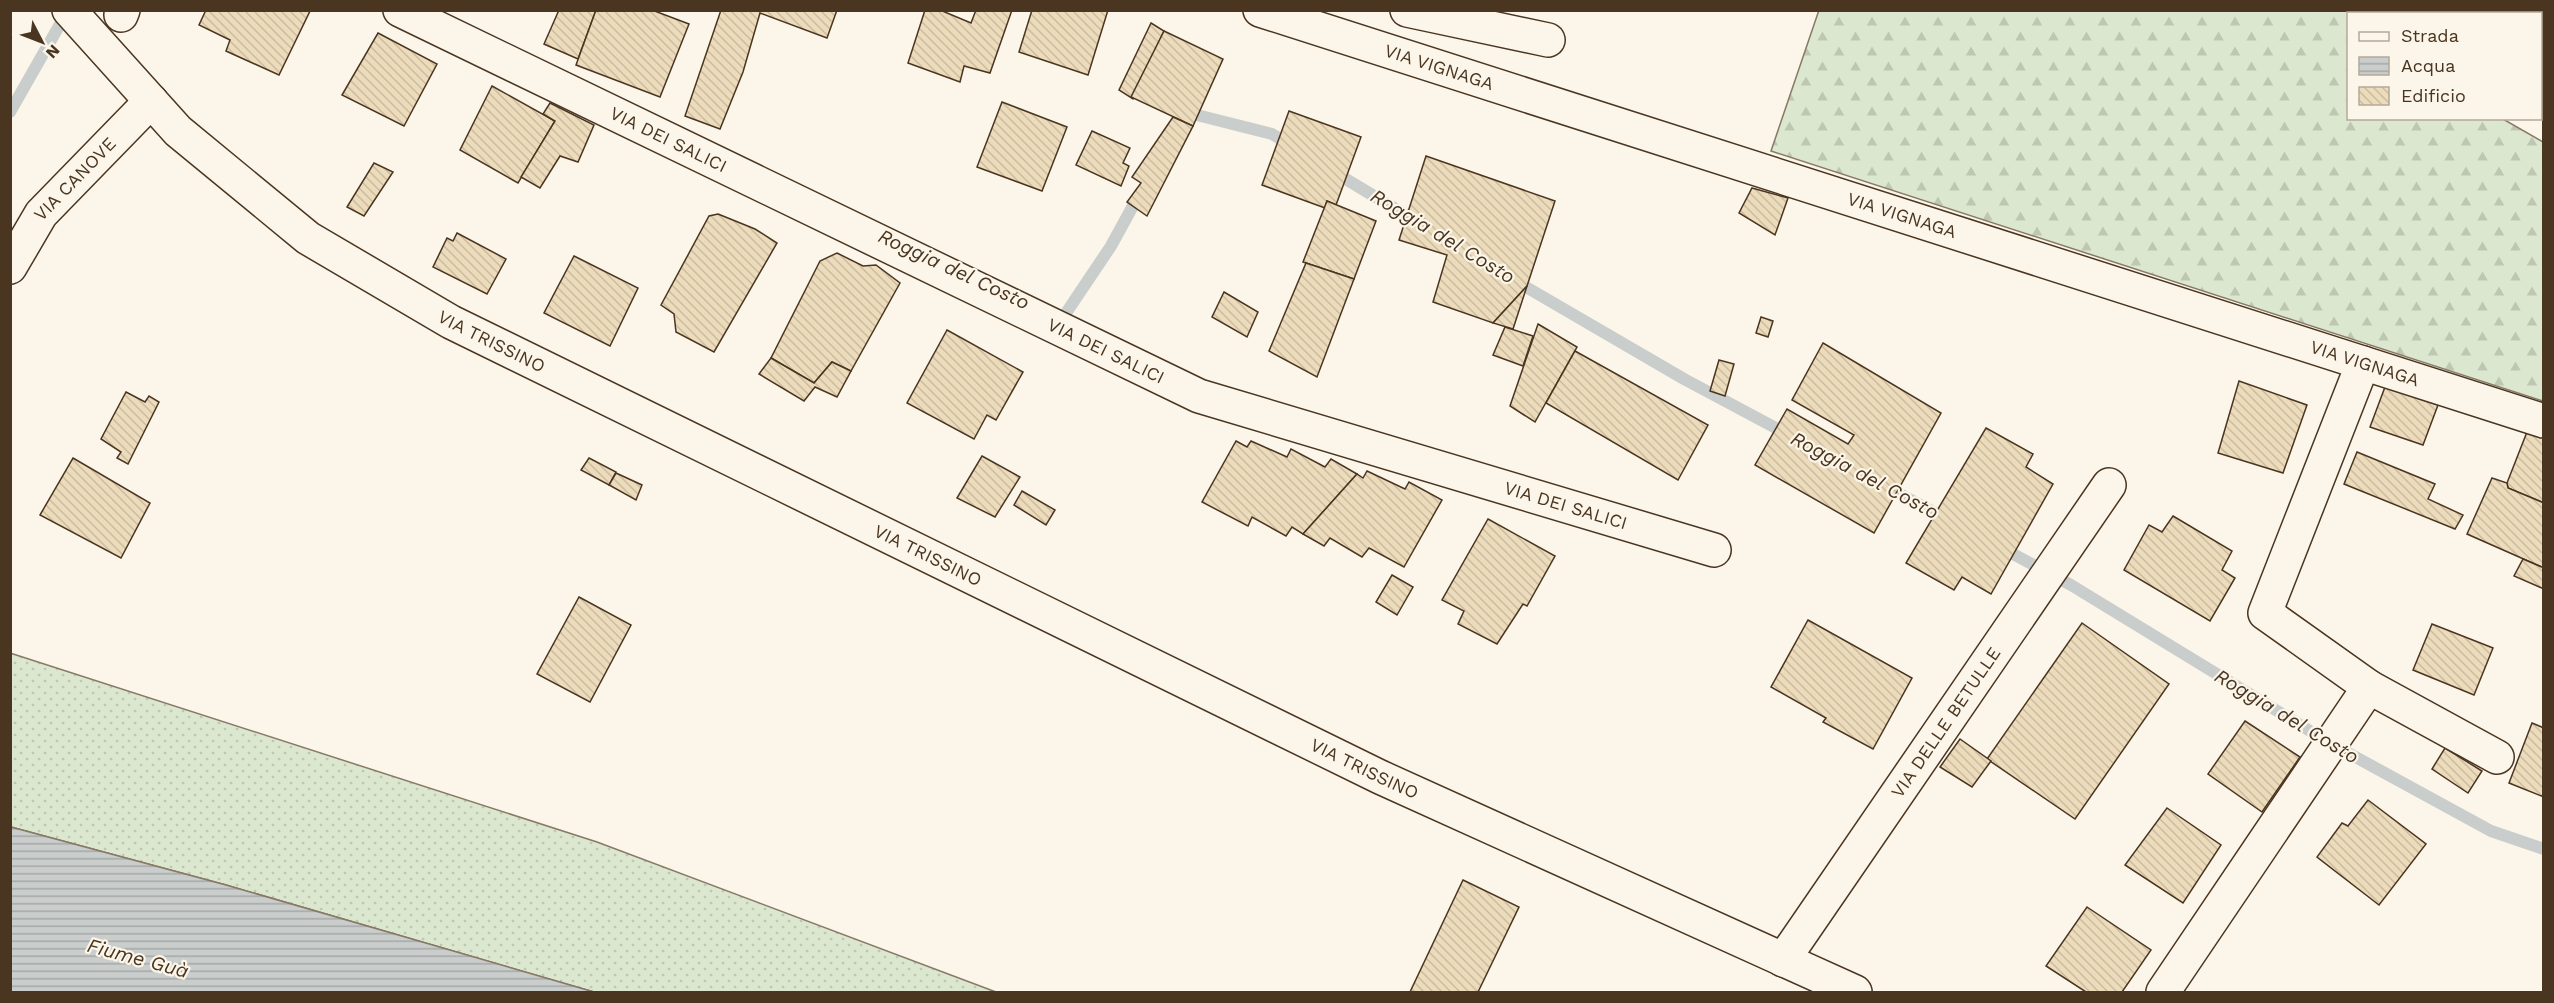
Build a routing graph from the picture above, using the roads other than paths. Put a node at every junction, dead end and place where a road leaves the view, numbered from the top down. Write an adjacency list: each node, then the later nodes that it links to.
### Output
1 (69, 10): 6 (street, VIA TRISSINO)
2 (400, 10): 11 (street, VIA DEI SALICI)
3 (1407, 10): 5 (street)
4 (1261, 11): 8 (street, VIA VIGNAGA)
5 (1548, 40)
6 (151, 101): 7 (street, VIA CANOVE); 14 (street, VIA TRISSINO)
7 (10, 267)
8 (2363, 363): 9 (street, VIA VIGNAGA); 12 (street)
9 (2544, 421)
10 (2109, 485): 14 (street, VIA DELLE BETULLE)
11 (1714, 550)
12 (2369, 687): 13 (street); 16 (street)
13 (2497, 757)
14 (1783, 960): 15 (street, VIA TRISSINO)
15 (1855, 993)
16 (2163, 993)

